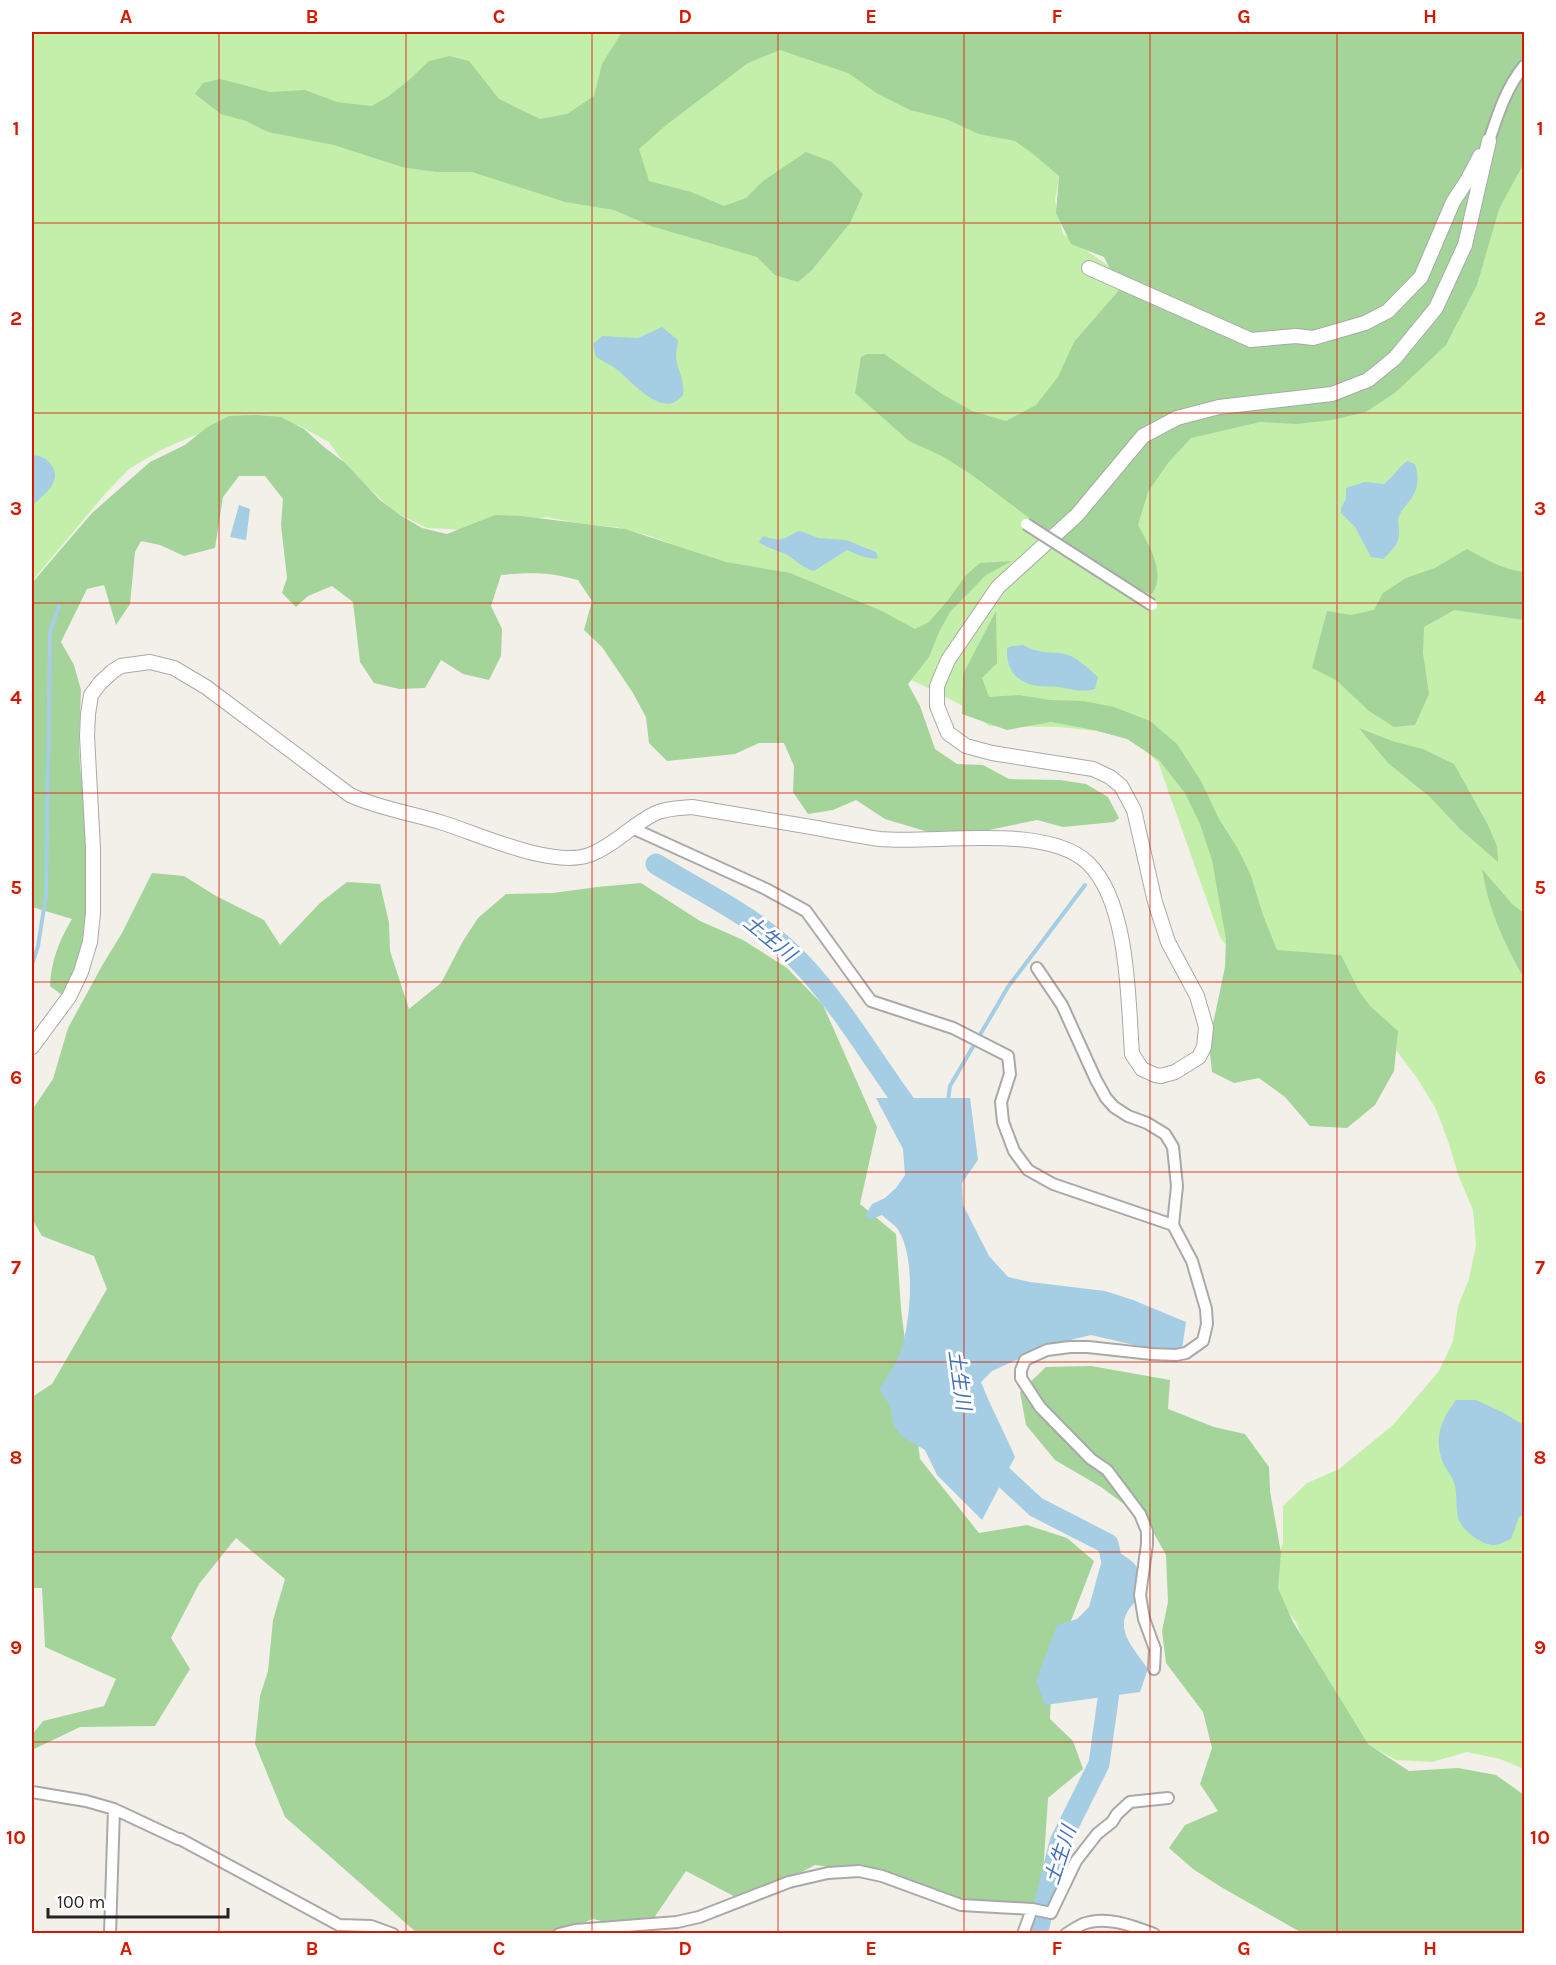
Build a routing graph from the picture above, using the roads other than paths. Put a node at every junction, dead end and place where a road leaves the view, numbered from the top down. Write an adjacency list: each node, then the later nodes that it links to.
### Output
1 (1524, 66): 2 (street)
2 (1489, 141): 3 (street); 6 (street)
3 (1089, 268)
4 (1026, 524): 5 (street, bridge)
5 (1152, 605)
6 (632, 828): 8 (street); 9 (street)
7 (1037, 968): 9 (street)
8 (32, 1047)
9 (1173, 1225): 10 (street)
10 (1154, 1669)
11 (32, 1792): 13 (street)
12 (1168, 1798): 14 (street)
13 (114, 1809): 15 (street); 16 (street)
14 (1032, 1909): 17 (street); 18 (street)
15 (391, 1933)
16 (110, 1934)
17 (559, 1934)
18 (1023, 1934)
19 (1066, 1934): 20 (street)
20 (1154, 1934)

